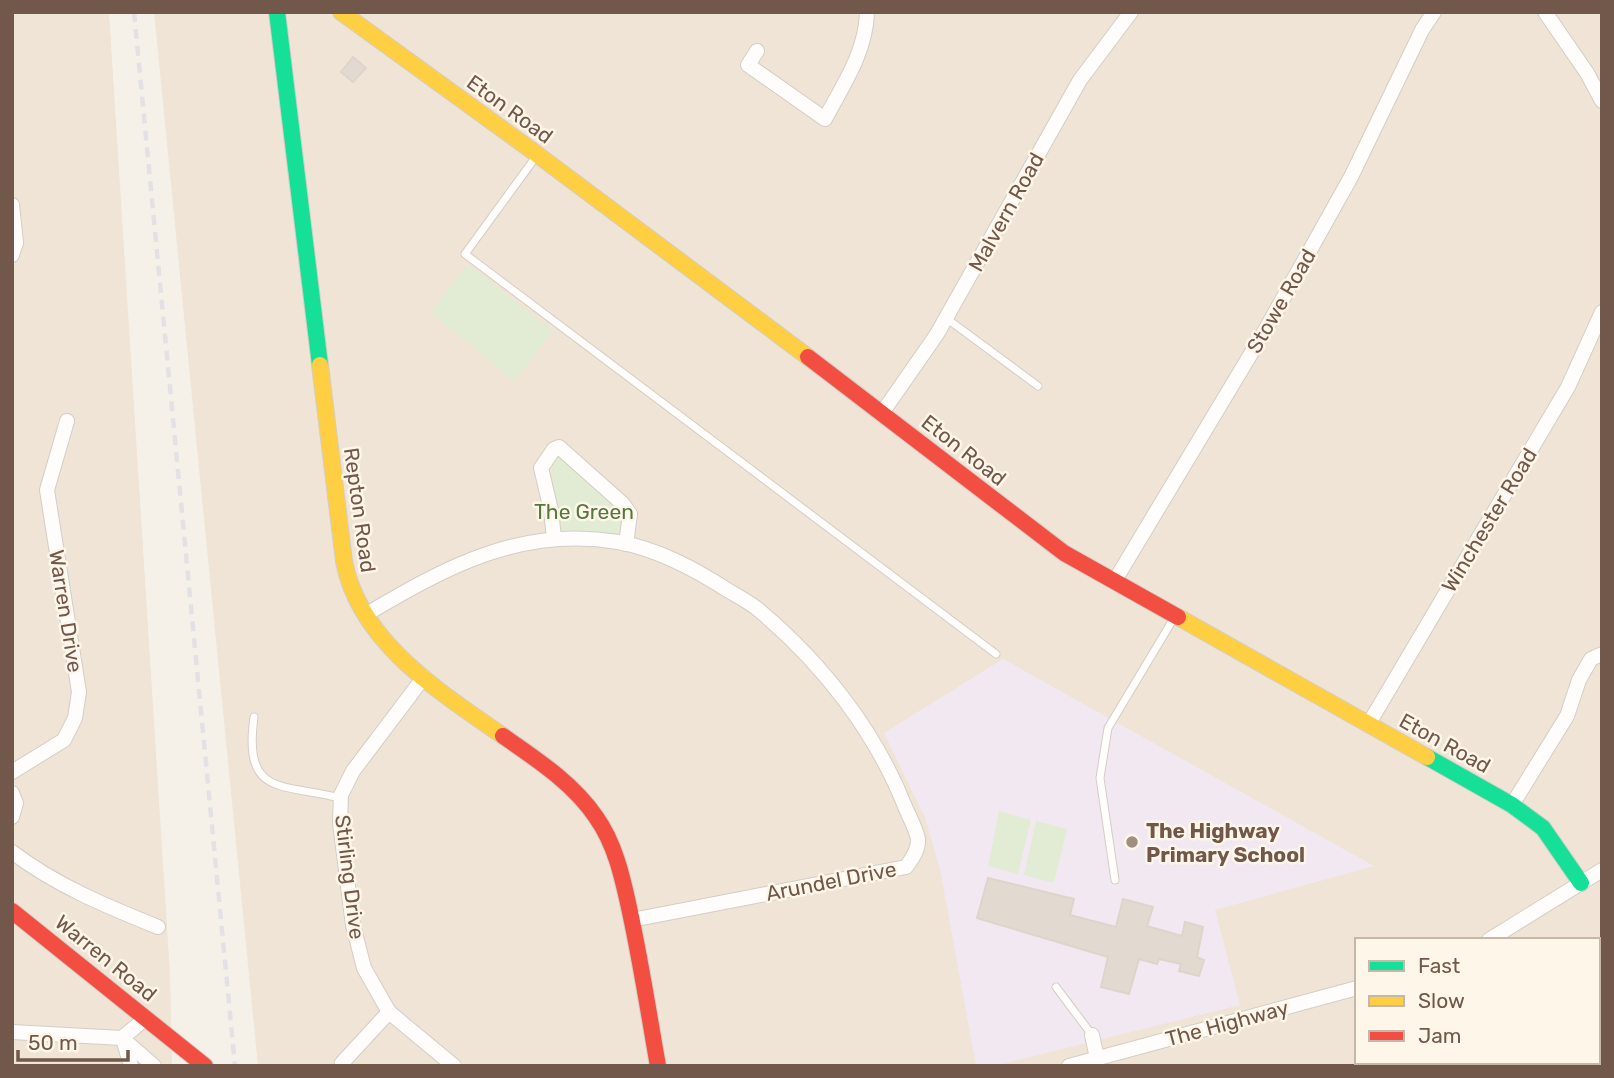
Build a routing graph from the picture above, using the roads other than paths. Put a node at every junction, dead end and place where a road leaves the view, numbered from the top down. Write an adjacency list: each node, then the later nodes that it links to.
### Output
1 (277, 12): 20 (street, Repton Road)
2 (341, 12): 9 (street, Eton Road)
3 (867, 12): 7 (street)
4 (1131, 12): 13 (street, Malvern Road)
5 (1434, 12): 19 (street, Stowe Road)
6 (1545, 12): 8 (street)
7 (757, 51)
8 (1602, 101)
9 (538, 155): 15 (street, Eton Road); 22 (lane)
10 (12, 205): 11 (street)
11 (13, 255)
12 (1602, 312): 26 (street, Winchester Road)
13 (946, 318): 14 (lane); 15 (street, Malvern Road)
14 (1038, 386)
15 (882, 413): 19 (street, Eton Road)
16 (67, 421): 27 (street, Warren Drive)
17 (554, 538): 18 (street, Arundel Drive); 18 (street); 20 (street, Arundel Drive)
18 (626, 544): 37 (street, Arundel Drive)
19 (1114, 582): 21 (street, Eton Road)
20 (365, 615): 24 (street, Repton Road)
21 (1175, 617): 26 (street, Eton Road); 34 (lane)
22 (996, 654)
23 (1602, 654): 30 (street)
24 (424, 677): 29 (street, Stirling Drive); 37 (street, Repton Road)
25 (254, 717): 29 (lane)
26 (1368, 724): 30 (street, Eton Road)
27 (12, 772)
28 (12, 793): 31 (street)
29 (341, 799): 42 (street, Stirling Drive)
30 (1512, 805): 35 (street, Eton Road)
31 (12, 817)
32 (12, 852): 38 (street)
33 (1602, 870): 35 (street)
34 (1115, 880)
35 (1581, 883): 39 (street)
36 (12, 911): 43 (street, Warren Road)
37 (632, 920): 53 (street, Repton Road)
38 (158, 927)
39 (1492, 938)
40 (1056, 987): 45 (lane)
41 (1355, 989): 47 (street, The Highway)
42 (389, 1012): 51 (street); 52 (street, Stirling Drive)
43 (146, 1018): 46 (street); 48 (street, Warren Road)
44 (12, 1032): 46 (street)
45 (1092, 1035): 47 (street)
46 (122, 1038): 49 (street); 50 (street)
47 (1097, 1058): 54 (street, The Highway)
48 (202, 1064)
49 (131, 1066)
50 (154, 1066)
51 (344, 1066)
52 (454, 1066)
53 (658, 1066)
54 (1069, 1066)

